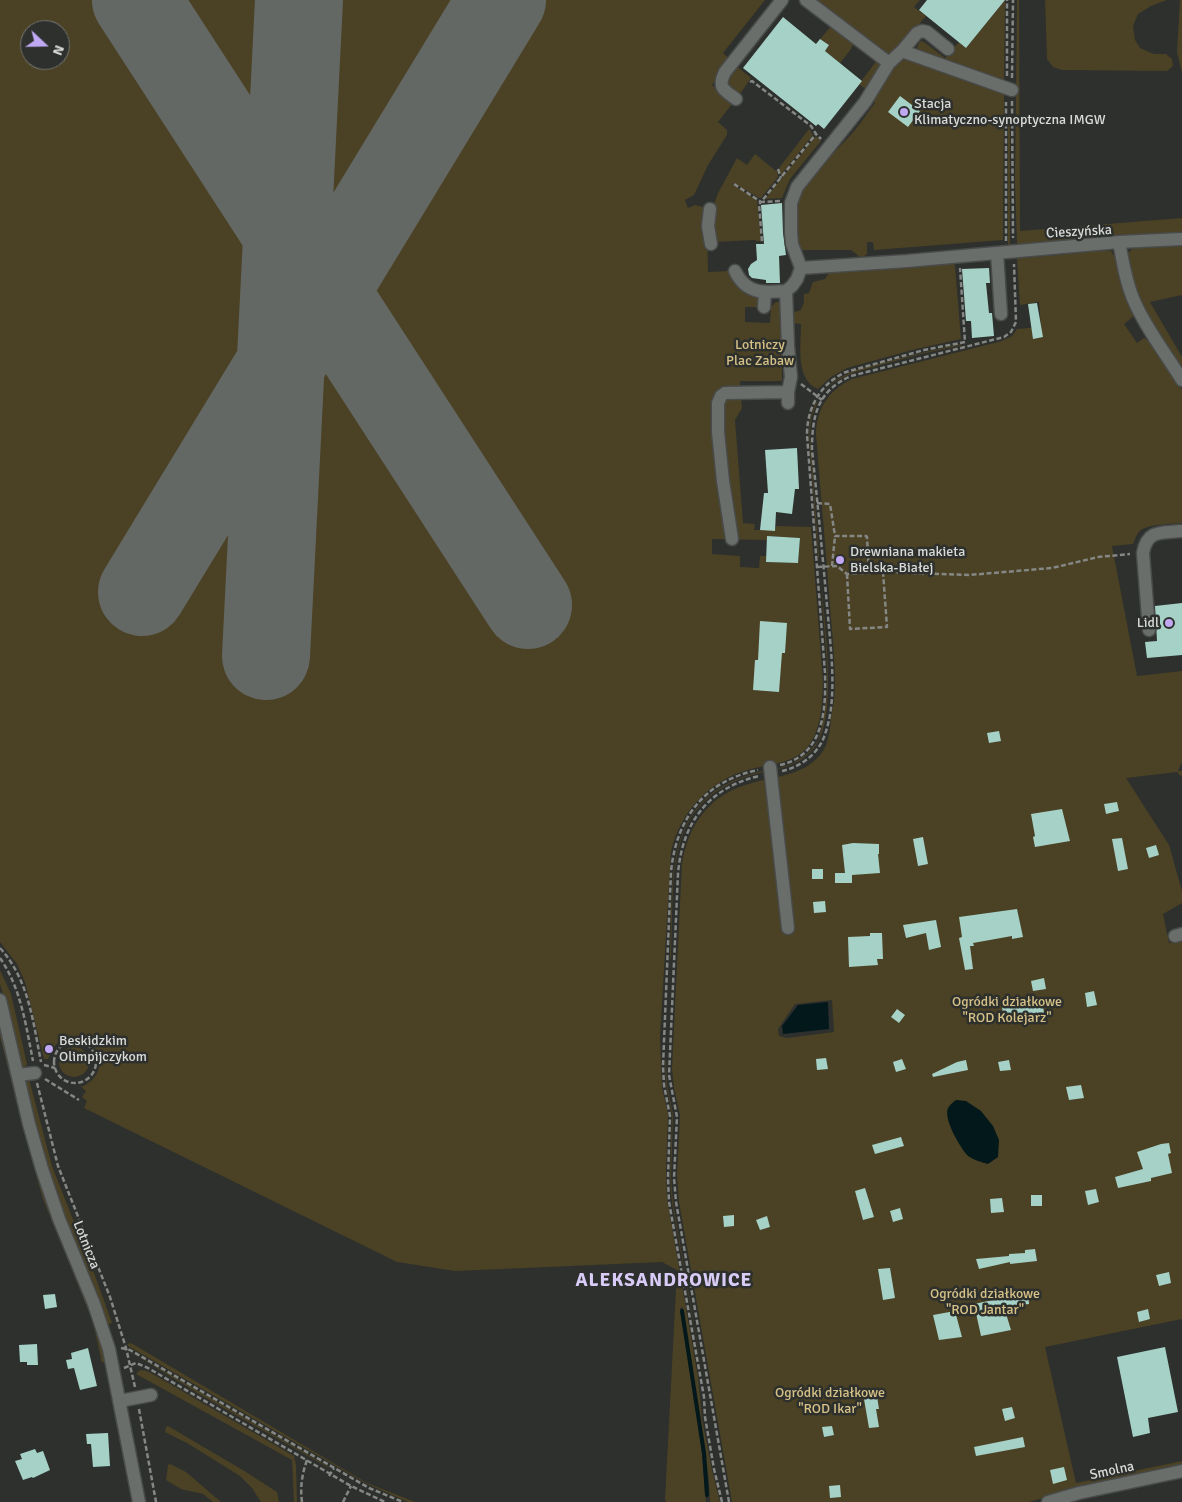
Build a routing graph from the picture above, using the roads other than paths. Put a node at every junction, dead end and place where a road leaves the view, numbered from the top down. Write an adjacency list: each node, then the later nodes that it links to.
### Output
1 (782, 0): 7 (street)
2 (806, 0): 5 (street)
3 (948, 49): 4 (street)
4 (902, 51): 5 (street); 6 (street)
5 (889, 63): 13 (street)
6 (1009, 89)
7 (736, 99)
8 (710, 209): 11 (street)
9 (1182, 239): 10 (street)
10 (1119, 242): 12 (street, Cieszyńska); 19 (street, Cieszyńska)
11 (711, 244)
12 (1006, 253): 13 (street, Cieszyńska); 18 (street)
13 (801, 268): 15 (street)
14 (735, 271): 16 (street)
15 (786, 291): 16 (street); 21 (street)
16 (765, 292): 17 (street)
17 (764, 307)
18 (1001, 314)
19 (1182, 379)
20 (1182, 531): 22 (street)
21 (732, 539)
22 (1149, 630)
23 (770, 770): 24 (street)
24 (788, 928)
25 (0, 1000): 27 (street, Lotnicza)
26 (35, 1073): 27 (street)
27 (18, 1075): 29 (street, Lotnicza)
28 (151, 1395): 29 (street)
29 (120, 1401): 32 (street, Lotnicza)
30 (1182, 1471): 31 (street, Smolna)
31 (1080, 1498): 33 (street, Smolna)
32 (139, 1502)
33 (1048, 1502)

